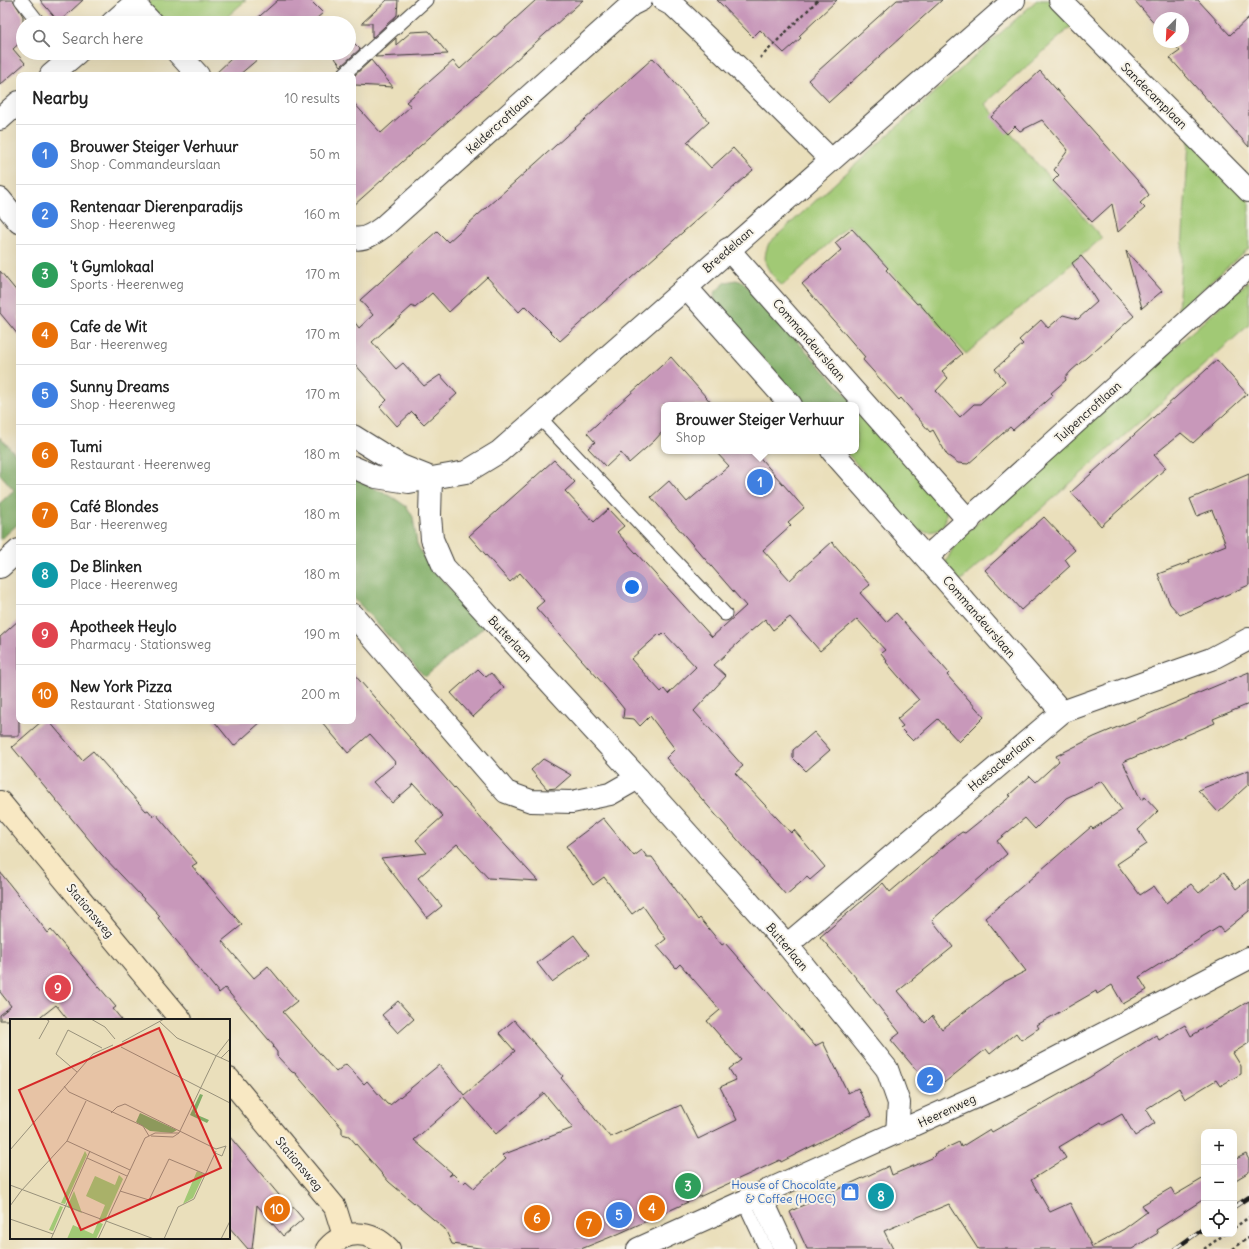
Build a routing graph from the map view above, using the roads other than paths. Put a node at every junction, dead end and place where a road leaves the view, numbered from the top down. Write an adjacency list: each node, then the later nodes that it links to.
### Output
1 (21, 0): 8 (lane)
2 (426, 0): 15 (lane)
3 (641, 0): 22 (street, Keldercroftlaan)
4 (663, 0): 18 (street)
5 (1014, 0): 18 (street, Breedelaan)
6 (1060, 0): 19 (street, Sandecamplaan)
7 (136, 2): 9 (street); 10 (street)
8 (34, 16)
9 (120, 16)
10 (147, 16)
11 (65, 60): 13 (street)
12 (184, 60): 14 (street)
13 (54, 72)
14 (195, 72)
15 (346, 72)
16 (16, 105): 17 (street)
17 (0, 118)
18 (831, 160): 23 (street, Breedelaan)
19 (1249, 192)
20 (0, 199): 21 (street)
21 (16, 218)
22 (356, 239)
23 (728, 249): 25 (street, Breedelaan); 32 (street, Commandeurslaan)
24 (1249, 266): 32 (street, Tulpencroftlaan)
25 (686, 287): 26 (street); 27 (street, Breedelaan)
26 (788, 402)
27 (539, 417): 31 (street, Breedelaan); 36 (lane)
28 (356, 438): 31 (street)
29 (835, 454): 34 (street, Commandeurslaan)
30 (356, 468): 31 (street, Breedelaan)
31 (431, 478): 40 (street, Butterlaan)
32 (968, 521): 34 (street, Tulpencroftlaan)
33 (16, 553): 35 (street)
34 (926, 557): 39 (street, Commandeurslaan)
35 (0, 567)
36 (725, 614)
37 (356, 618): 40 (street)
38 (1249, 639): 39 (street, Haesackerlaan)
39 (1062, 712): 42 (street, Haesackerlaan)
40 (638, 778): 42 (street, Butterlaan)
41 (0, 802): 44 (street, Stationsweg)
42 (786, 945): 46 (street, Butterlaan)
43 (1249, 958): 46 (street, Heerenweg)
44 (179, 1019)
45 (230, 1080): 48 (street, Stationsweg)
46 (897, 1133): 47 (street, Heerenweg)
47 (752, 1198): 51 (street, Heerenweg); 52 (lane); 53 (street)
48 (344, 1236): 49 (street); 50 (street)
49 (327, 1249)
50 (389, 1249)
51 (638, 1249)
52 (766, 1249)
53 (785, 1249)

